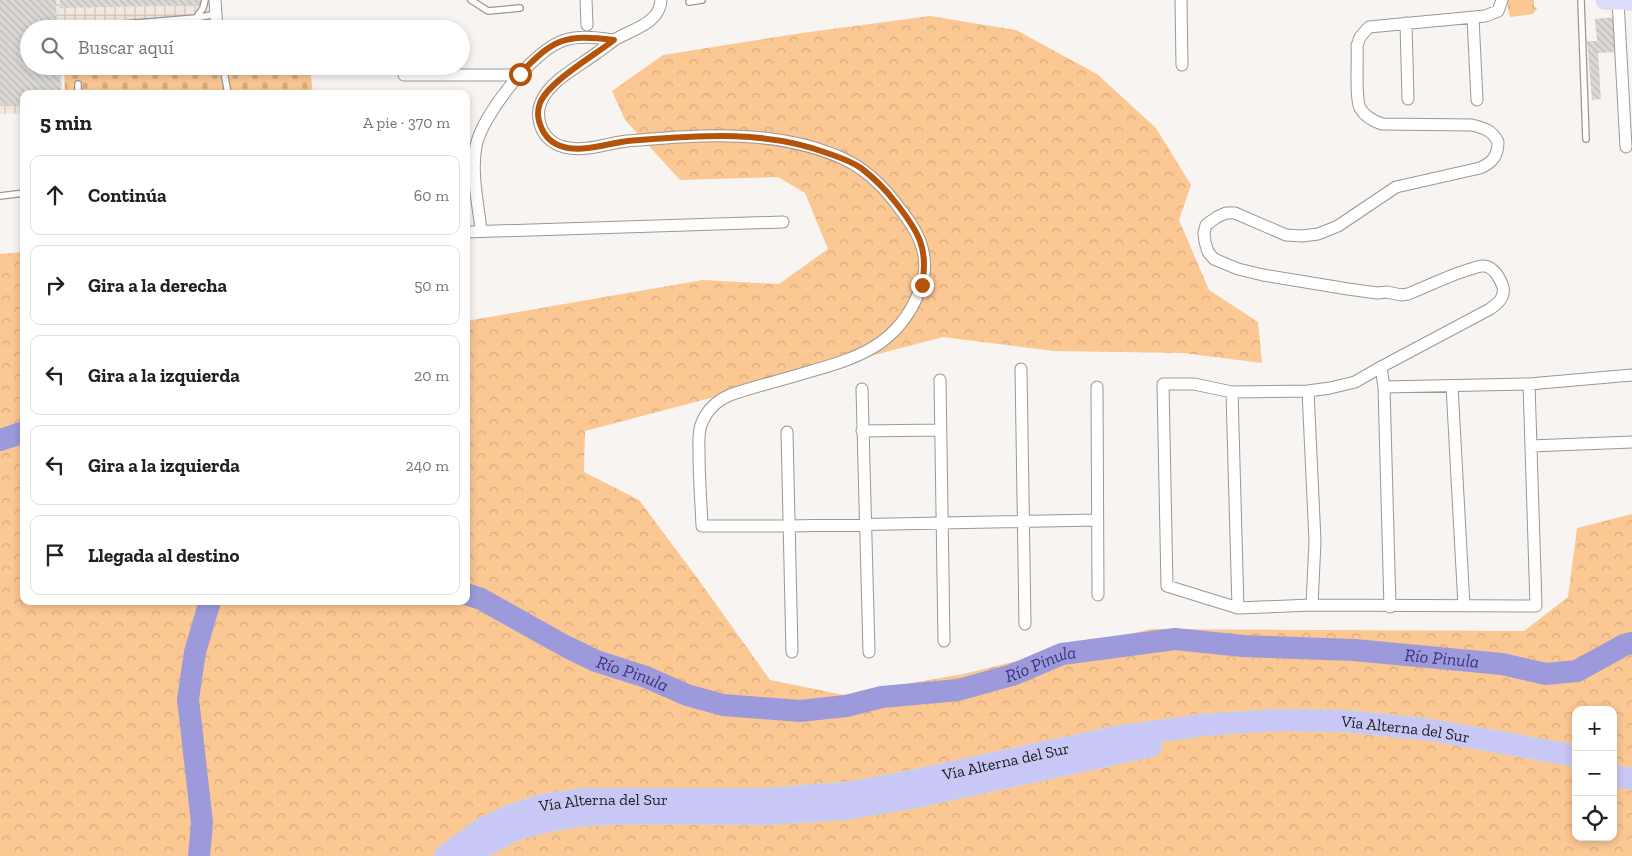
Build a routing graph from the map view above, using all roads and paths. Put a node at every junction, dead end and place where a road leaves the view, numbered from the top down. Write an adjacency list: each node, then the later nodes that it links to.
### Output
1 (205, 0): 14 (lane)
2 (216, 0): 13 (street)
3 (471, 0): 12 (lane)
4 (586, 0): 19 (street)
5 (661, 0): 20 (street)
6 (702, 0): 11 (lane)
7 (1181, 0): 21 (street)
8 (1502, 0): 15 (street)
9 (1582, 0): 30 (lane)
10 (1618, 1): 31 (street)
11 (689, 2)
12 (520, 8)
13 (216, 14): 14 (lane); 17 (street)
14 (196, 18): 16 (lane)
15 (1473, 18): 18 (street); 29 (street)
16 (172, 20)
17 (216, 20)
18 (1406, 23): 28 (street); 38 (street)
19 (587, 25)
20 (614, 40): 23 (street); 58 (street)
21 (1182, 65)
22 (470, 74): 23 (street)
23 (520, 74): 32 (street)
24 (225, 75): 27 (lane)
25 (78, 84): 26 (lane)
26 (78, 90)
27 (227, 90)
28 (1408, 99)
29 (1477, 100)
30 (1586, 139)
31 (1626, 147)
32 (470, 157): 36 (street)
33 (20, 193): 34 (lane)
34 (0, 196)
35 (783, 222): 36 (street)
36 (481, 230): 37 (street)
37 (470, 231)
38 (1381, 367): 45 (street); 47 (street)
39 (1020, 369): 55 (street)
40 (1632, 375): 42 (street)
41 (940, 380): 49 (street)
42 (1529, 384): 43 (street); 53 (street)
43 (1452, 386): 45 (street); 61 (street)
44 (1097, 387): 54 (street)
45 (1384, 387): 62 (street)
46 (862, 389): 50 (street)
47 (1308, 391): 48 (street); 60 (street)
48 (1232, 392): 63 (street); 63 (street)
49 (940, 430): 50 (street); 56 (street)
50 (862, 431): 57 (street)
51 (787, 432): 58 (street)
52 (1632, 442): 53 (street)
53 (1531, 446): 61 (street)
54 (1097, 520): 55 (street); 59 (street)
55 (1023, 522): 56 (street); 64 (street)
56 (942, 523): 57 (street); 65 (street)
57 (866, 525): 58 (street); 67 (street)
58 (789, 526): 66 (street)
59 (1098, 595)
60 (1312, 605): 62 (street); 63 (street)
61 (1464, 606): 62 (street)
62 (1390, 607)
63 (1238, 608)
64 (1025, 624)
65 (944, 641)
66 (792, 652)
67 (869, 652)
68 (1572, 755): 74 (highway, Vía Alterna del Sur)
69 (1617, 764): 70 (highway)
70 (1632, 766)
71 (1572, 767): 75 (highway, Vía Alterna del Sur)
72 (1617, 777): 73 (highway)
73 (1632, 779)
74 (445, 856)
75 (470, 856)

